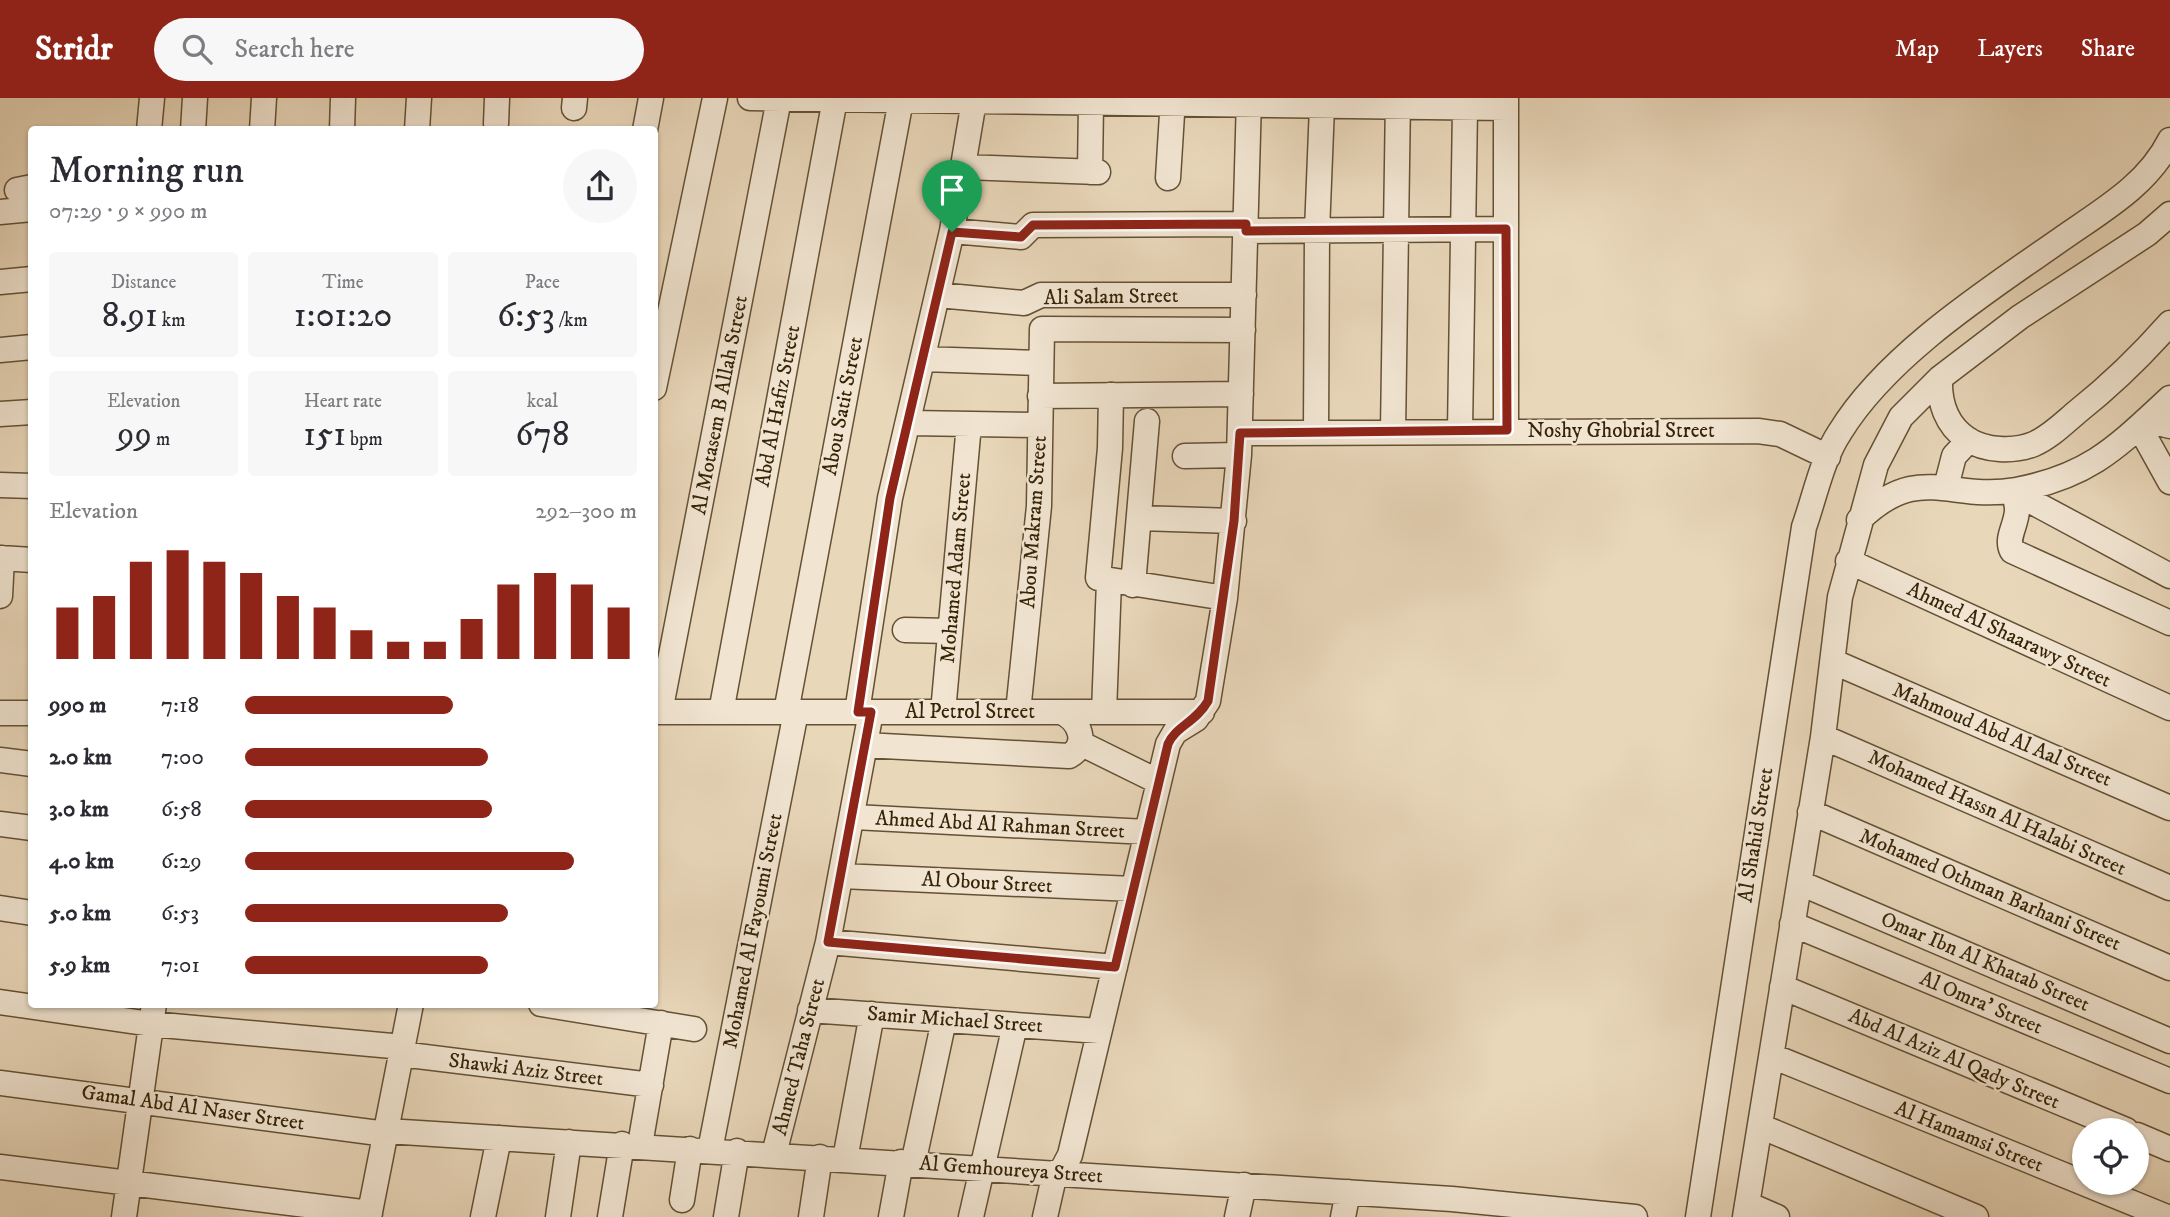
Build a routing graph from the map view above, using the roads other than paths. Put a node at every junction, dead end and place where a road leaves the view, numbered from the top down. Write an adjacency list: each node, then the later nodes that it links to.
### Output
1 (152, 98): 25 (street)
2 (195, 98): 26 (street)
3 (264, 98): 27 (street)
4 (343, 98): 28 (street)
5 (419, 98): 29 (street)
6 (497, 98): 24 (street)
7 (651, 98): 30 (street)
8 (715, 98): 55 (street)
9 (750, 98): 10 (street)
10 (779, 99): 11 (street); 95 (street, Al Motasem B Allah Street)
11 (819, 99): 12 (street); 98 (street, Abd Al Hafiz Street)
12 (872, 99): 14 (street)
13 (938, 99): 14 (street); 17 (street)
14 (901, 100): 99 (street, Abou Satit Street)
15 (1011, 100): 17 (street); 18 (street)
16 (1172, 101): 18 (street); 19 (street); 33 (street)
17 (974, 102): 32 (street, Ahmed Taha Street)
18 (1093, 102): 32 (street)
19 (1249, 102): 22 (street); 37 (street)
20 (1398, 103): 22 (street); 23 (street); 40 (street)
21 (1506, 103): 23 (street); 39 (street)
22 (1322, 106): 42 (street)
23 (1465, 108): 38 (street)
24 (496, 124)
25 (149, 126)
26 (193, 126)
27 (262, 126)
28 (342, 126)
29 (417, 126)
30 (647, 126)
31 (2170, 141): 43 (street, Al Shahid Street)
32 (965, 167): 41 (street, Ahmed Taha Street)
33 (1168, 178)
34 (27, 195): 35 (street)
35 (0, 212)
36 (2170, 214): 46 (street)
37 (1246, 228): 41 (street); 42 (street); 48 (street)
38 (1463, 229): 39 (street); 40 (street); 69 (street)
39 (1506, 229): 68 (street)
40 (1396, 230): 42 (street); 71 (street)
41 (952, 232): 47 (street, Ahmed Taha Street)
42 (1317, 232): 70 (street)
43 (2041, 253): 46 (street); 75 (street, Al Shahid Street)
44 (28, 279): 45 (street)
45 (0, 282)
46 (2064, 287): 56 (street)
47 (938, 295): 48 (street, Ali Salam Street); 53 (street, Ahmed Taha Street)
48 (1244, 295): 50 (street)
49 (2170, 323): 72 (street)
50 (1243, 330): 54 (street, Abou Makram Street); 57 (street)
51 (28, 347): 52 (street)
52 (0, 350)
53 (923, 359): 54 (street); 64 (street, Ahmed Taha Street)
54 (1040, 363): 59 (street, Abou Makram Street)
55 (658, 366)
56 (1940, 378): 72 (street); 82 (street)
57 (1241, 394): 58 (street); 73 (street)
58 (1111, 395): 59 (street); 88 (street)
59 (1040, 396): 66 (street, Abou Makram Street)
60 (2170, 398): 67 (street)
61 (28, 412): 62 (street)
62 (0, 414)
63 (1147, 421): 81 (street)
64 (910, 423): 65 (street); 100 (street, Ahmed Taha Street)
65 (969, 424): 66 (street); 93 (street, Mohamed Adam Street)
66 (1040, 425): 102 (street, Abou Makram Street)
67 (2152, 425): 76 (street); 80 (street)
68 (1507, 430): 69 (street, Noshy Ghobrial Street); 75 (street, Noshy Ghobrial Street)
69 (1460, 431): 71 (street, Noshy Ghobrial Street)
70 (1316, 432): 71 (street, Noshy Ghobrial Street); 73 (street, Noshy Ghobrial Street)
71 (1393, 432)
72 (1969, 440): 79 (street)
73 (1240, 444): 74 (street, Noshy Ghobrial Street); 83 (street)
74 (1185, 456)
75 (1828, 457): 190 (street, Al Shahid Street)
76 (2170, 482)
77 (0, 485): 78 (street)
78 (28, 486)
79 (1946, 487): 80 (street); 82 (street)
80 (2012, 491): 87 (street); 91 (street)
81 (1139, 518): 83 (street); 88 (street)
82 (1859, 520): 86 (street)
83 (1234, 521): 90 (street)
84 (1, 558): 85 (street); 89 (street)
85 (28, 560)
86 (1849, 561): 94 (street); 96 (street, Ahmed Al Shaarawy Street)
87 (2170, 576)
88 (1114, 582): 90 (street); 104 (street)
89 (0, 596)
90 (1225, 598): 105 (street)
91 (2170, 623)
92 (905, 630): 93 (street)
93 (950, 631): 101 (street, Mohamed Adam Street)
94 (1834, 662): 108 (street); 114 (street, Mahmoud Abd Al Aal Street)
95 (658, 707)
96 (2170, 708)
97 (658, 712): 98 (street, Al Petrol Street)
98 (721, 712): 99 (street, Al Petrol Street)
99 (791, 712): 100 (street, Al Petrol Street); 158 (street, Mohamed Al Fayoumi Street)
100 (864, 712): 101 (street, Al Petrol Street); 110 (street, Ahmed Taha Street)
101 (943, 712): 102 (street, Al Petrol Street)
102 (1018, 712): 103 (street, Al Petrol Street)
103 (1061, 712): 104 (street, Al Petrol Street); 109 (street)
104 (1104, 712): 105 (street, Al Petrol Street)
105 (1202, 712): 113 (street)
106 (0, 713): 107 (street)
107 (28, 713)
108 (1823, 737): 115 (street); 122 (street, Mohamed Hassn Al Halabi Street)
109 (1080, 743): 110 (street); 113 (street)
110 (865, 745): 116 (street, Ahmed Taha Street)
111 (0, 760): 112 (street)
112 (28, 764)
113 (1159, 782): 119 (street)
114 (2170, 808)
115 (1810, 812): 121 (street); 129 (street, Mohamed Othman Barhani Street)
116 (854, 817): 119 (street, Ahmed Abd Al Rahman Street); 120 (street, Ahmed Taha Street)
117 (0, 824): 118 (street)
118 (28, 828)
119 (1147, 832): 123 (street)
120 (841, 877): 123 (street, Al Obour Street); 127 (street, Ahmed Taha Street)
121 (1800, 883): 126 (street); 144 (street, Omar Ibn Al Khatab Street)
122 (2170, 888)
123 (1133, 889): 128 (street)
124 (0, 908): 125 (street)
125 (28, 912)
126 (1792, 924): 130 (street); 147 (street, Al Omra' Street)
127 (828, 942): 128 (street); 136 (street, Ahmed Taha Street)
128 (1115, 967): 143 (street)
129 (2170, 968)
130 (1782, 987): 146 (street); 151 (street, Abd Al Aziz Al Qady Street)
131 (0, 1002): 132 (street, Shawki Aziz Street)
132 (28, 1004)
133 (76, 1008): 137 (street, Shawki Aziz Street)
134 (410, 1008): 145 (street)
135 (584, 1008): 140 (street)
136 (810, 1010): 138 (street, Samir Michael Street); 161 (street, Ahmed Taha Street)
137 (153, 1014): 145 (street, Shawki Aziz Street); 150 (street)
138 (873, 1014): 139 (street, Samir Michael Street); 163 (street)
139 (944, 1020): 141 (street, Samir Michael Street); 164 (street)
140 (661, 1023): 142 (street); 149 (street)
141 (1015, 1025): 143 (street, Samir Michael Street); 166 (street)
142 (694, 1028)
143 (1100, 1031): 167 (street)
144 (2170, 1041)
145 (402, 1051): 149 (street, Shawki Aziz Street); 153 (street)
146 (1772, 1056): 152 (street); 193 (street, Al Hamamsi Street)
147 (2170, 1081)
148 (0, 1083): 150 (street, Gamal Abd Al Naser Street)
149 (651, 1085): 157 (street)
150 (141, 1101): 153 (street, Gamal Abd Al Naser Street); 168 (street)
151 (2097, 1118)
152 (1760, 1126): 174 (street); 192 (street)
153 (387, 1132): 154 (street, Al Gemhoureya Street); 176 (street)
154 (499, 1138): 156 (street, Al Gemhoureya Street); 179 (street)
155 (2149, 1140): 159 (street)
156 (569, 1142): 157 (street, Al Gemhoureya Street); 180 (street)
157 (631, 1145): 158 (street, Al Gemhoureya Street); 181 (street)
158 (700, 1149): 160 (street, Al Gemhoureya Street); 171 (street, Mohamed Al Fayoumi Street)
159 (2170, 1149)
160 (737, 1152): 161 (street, Al Gemhoureya Street); 182 (street)
161 (774, 1154): 162 (street, Al Gemhoureya Street)
162 (820, 1157): 163 (street, Al Gemhoureya Street); 183 (street)
163 (845, 1158): 164 (street, Al Gemhoureya Street)
164 (907, 1163): 166 (street, Al Gemhoureya Street); 184 (street)
165 (0, 1167): 168 (street)
166 (981, 1168): 167 (street, Al Gemhoureya Street); 185 (street)
167 (1055, 1173): 169 (street, Al Gemhoureya Street); 186 (street)
168 (129, 1183): 176 (street); 178 (street)
169 (1244, 1185): 170 (street, Al Gemhoureya Street); 187 (street)
170 (1348, 1192): 172 (street, Al Gemhoureya Street); 188 (street)
171 (682, 1200)
172 (1450, 1208): 173 (street, Al Gemhoureya Street)
173 (1499, 1210): 175 (street, Al Gemhoureya Street)
174 (1746, 1211): 191 (street)
175 (1550, 1212): 177 (street, Al Gemhoureya Street)
176 (369, 1215)
177 (1602, 1215): 189 (street, Al Gemhoureya Street)
178 (124, 1217)
179 (482, 1217)
180 (558, 1217)
181 (610, 1217)
182 (726, 1217)
183 (811, 1217)
184 (891, 1217)
185 (971, 1217)
186 (1045, 1217)
187 (1237, 1217)
188 (1343, 1217)
189 (1635, 1217)
190 (1698, 1217)
191 (1777, 1217)
192 (1976, 1217)
193 (2166, 1217)

